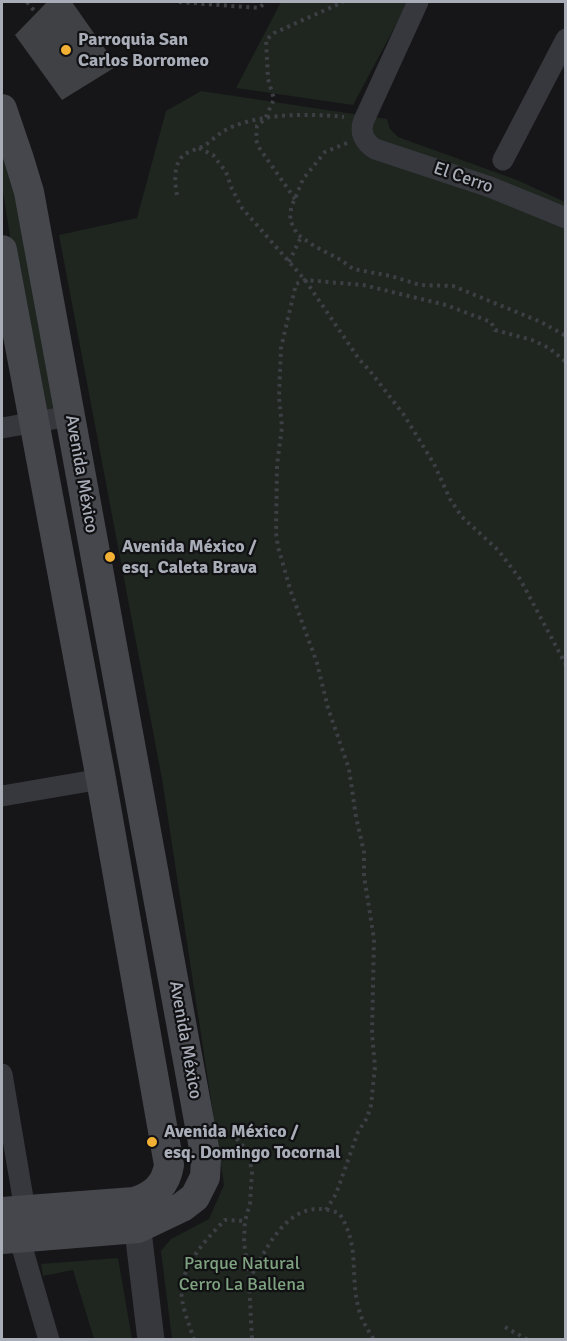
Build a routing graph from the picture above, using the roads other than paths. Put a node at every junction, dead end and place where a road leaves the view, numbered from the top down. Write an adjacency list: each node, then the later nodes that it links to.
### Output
1 (418, 2): 5 (street, El Cerro)
2 (566, 39): 4 (street)
3 (2, 109): 7 (main road, Avenida México)
4 (503, 160)
5 (566, 218)
6 (2, 250): 8 (main road, Avenida México)
7 (70, 416): 8 (street); 13 (main road, Avenida México)
8 (33, 422): 9 (street); 10 (main road, Avenida México)
9 (2, 428)
10 (101, 779): 11 (street); 13 (main road, Avenida México)
11 (2, 796)
12 (2, 1074): 14 (street)
13 (136, 1215): 14 (main road); 16 (street)
14 (12, 1224): 15 (street)
15 (48, 1340)
16 (152, 1340)

